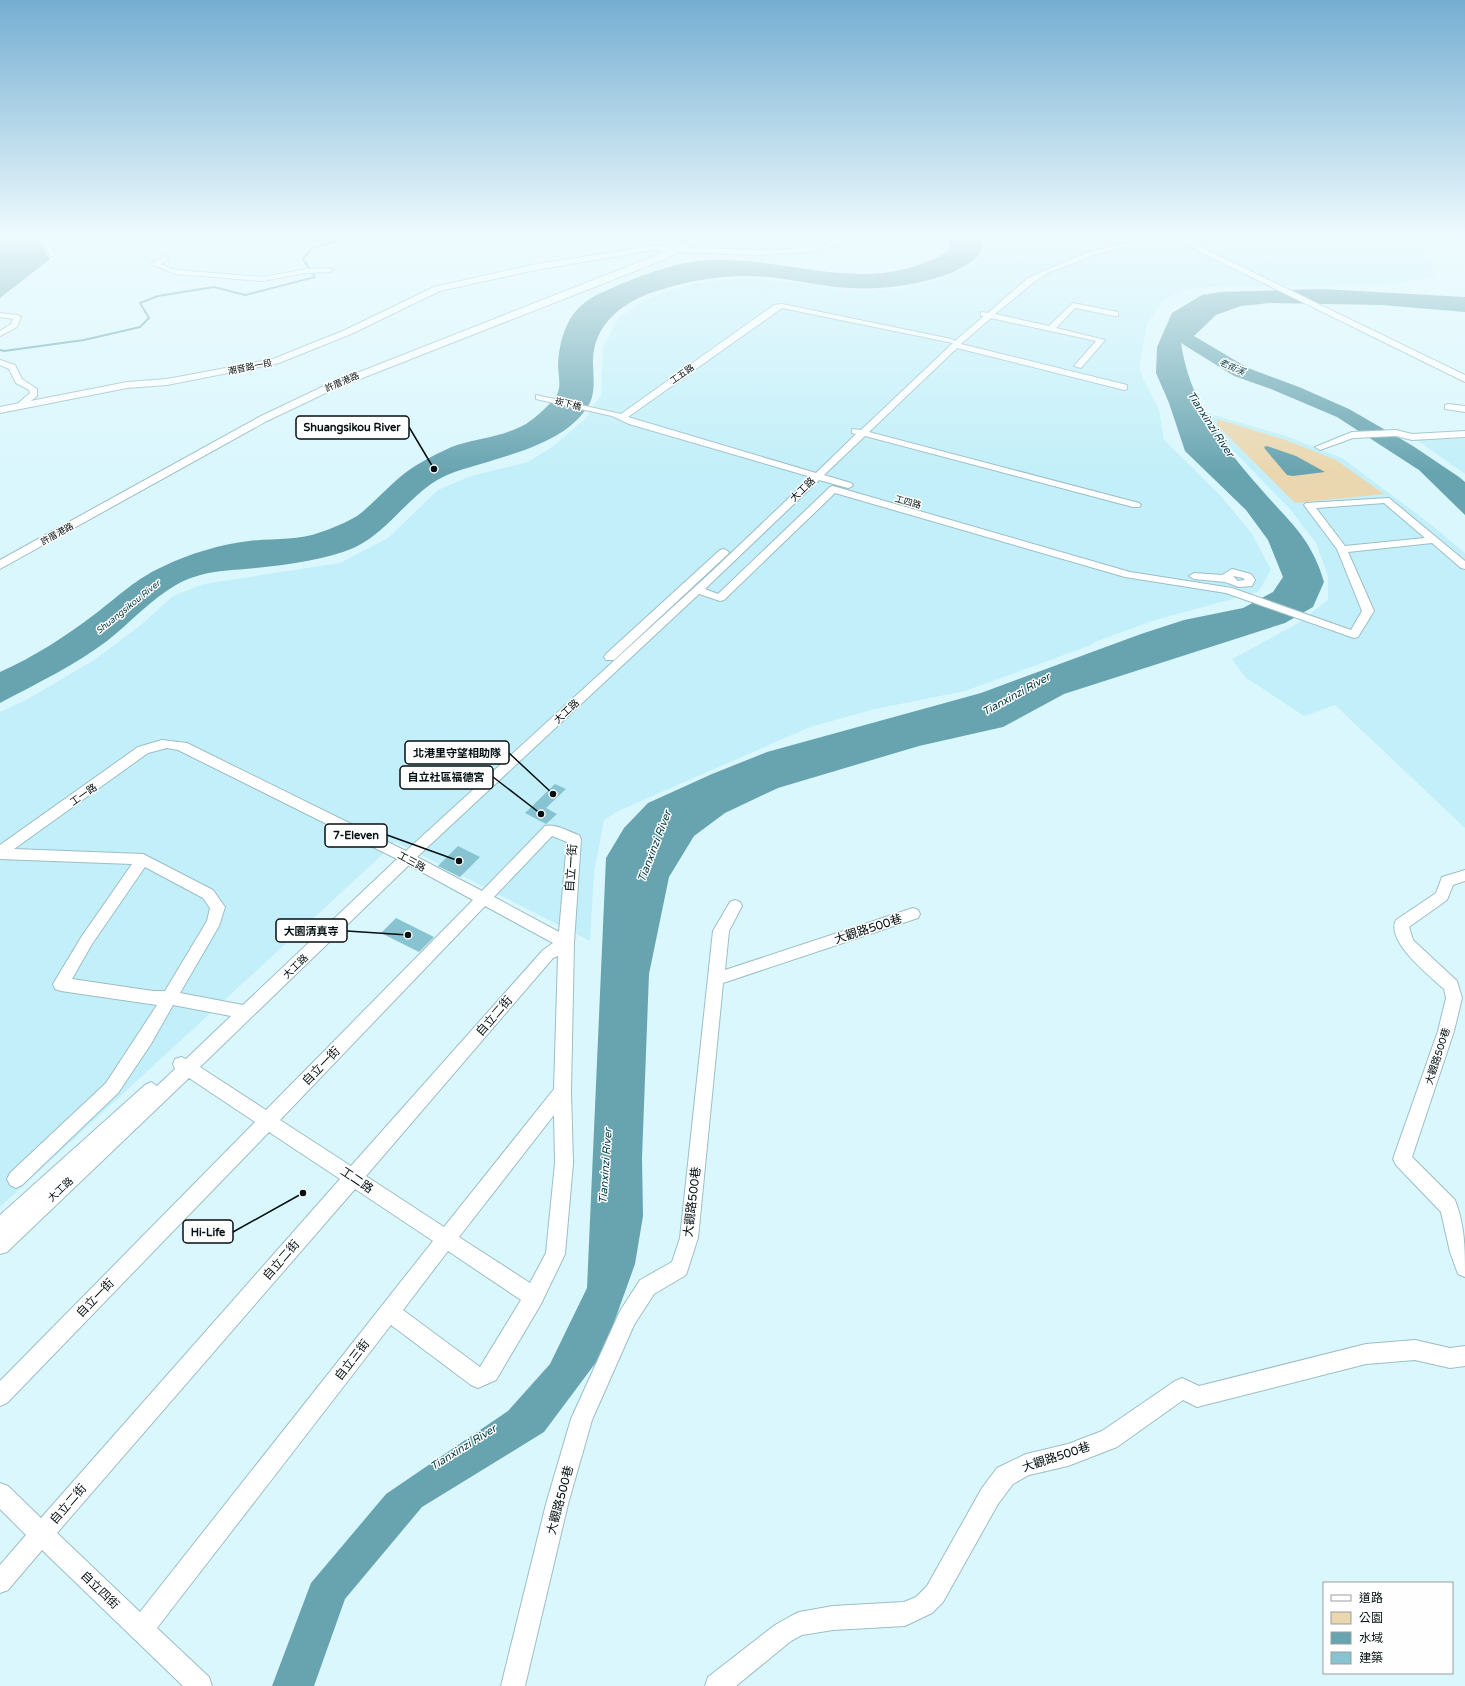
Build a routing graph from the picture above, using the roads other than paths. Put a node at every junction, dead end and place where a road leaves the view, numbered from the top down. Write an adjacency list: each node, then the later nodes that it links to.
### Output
1 (0, 315): 10 (street)
2 (384, 315): 17 (street, 潮音路一段)
3 (507, 315): 28 (street, 許厝港路)
4 (766, 315): 22 (street, 工五路)
5 (822, 315): 11 (street, 工五路)
6 (986, 315): 9 (street); 11 (street, 大工路)
7 (1064, 315): 9 (street)
8 (1334, 315): 14 (street)
9 (1050, 329): 13 (street)
10 (0, 334)
11 (953, 343): 15 (street); 23 (street, 大工路)
12 (0, 362): 17 (street)
13 (1078, 366)
14 (1462, 376)
15 (1124, 386)
16 (542, 397): 19 (street, 崁下橋)
17 (19, 406): 21 (street, 潮音路一段)
18 (1448, 407): 20 (street)
19 (591, 409): 22 (street, 工四路)
20 (1465, 409)
21 (0, 410)
22 (623, 417): 26 (street, 工四路)
23 (858, 432): 26 (street, 大工路); 27 (street)
24 (1465, 434): 25 (street)
25 (1320, 447)
26 (812, 475): 34 (street, 大工路); 36 (street, 工四路); 40 (street, 大工路)
27 (1136, 505)
28 (67, 524): 31 (street, 許厝港路); 32 (street, 許厝港路)
29 (1435, 540): 30 (street); 30 (street); 33 (street)
30 (1342, 549): 36 (street)
31 (0, 558)
32 (0, 566)
33 (1465, 566)
34 (713, 576): 35 (street); 37 (street, 大工路)
35 (735, 584): 36 (street); 37 (street)
36 (1228, 584)
37 (697, 590): 40 (street, 大工路)
38 (169, 743): 39 (street, 工一路); 40 (street, 工三路)
39 (0, 853): 41 (street)
40 (403, 856): 43 (street, 工三路); 49 (street, 大工路)
41 (143, 859): 48 (street); 48 (street)
42 (1465, 875): 58 (street, 大觀路500巷)
43 (484, 898): 46 (street, 工三路); 46 (street, 自立一街); 52 (street, 自立一街)
44 (735, 906): 47 (street)
45 (914, 914): 47 (street, 大觀路500巷)
46 (566, 944): 51 (street); 53 (street, 自立二街)
47 (716, 979): 68 (street, 大觀路500巷)
48 (169, 998): 49 (street); 54 (street)
49 (241, 1011): 50 (street, 大工路)
50 (184, 1066): 52 (street, 工二路); 55 (street, 大工路); 57 (street, 大工路)
51 (562, 1091): 56 (street, 自立三街); 59 (street)
52 (268, 1120): 53 (street, 工二路); 62 (street, 自立一街)
53 (354, 1177): 56 (street, 工二路); 64 (street, 自立二街)
54 (16, 1179)
55 (0, 1228)
56 (447, 1239): 59 (street, 工二路); 60 (street, 自立三街)
57 (0, 1245)
58 (1465, 1267)
59 (534, 1297): 60 (street)
60 (390, 1312): 66 (street, 自立三街)
61 (1465, 1356): 69 (street, 大觀路500巷)
62 (0, 1396)
63 (0, 1494): 64 (street, 自立四街)
64 (42, 1534): 65 (street, 自立二街); 66 (street, 自立四街)
65 (0, 1582)
66 (141, 1629): 67 (street, 自立四街)
67 (200, 1686)
68 (513, 1686)
69 (717, 1686)

